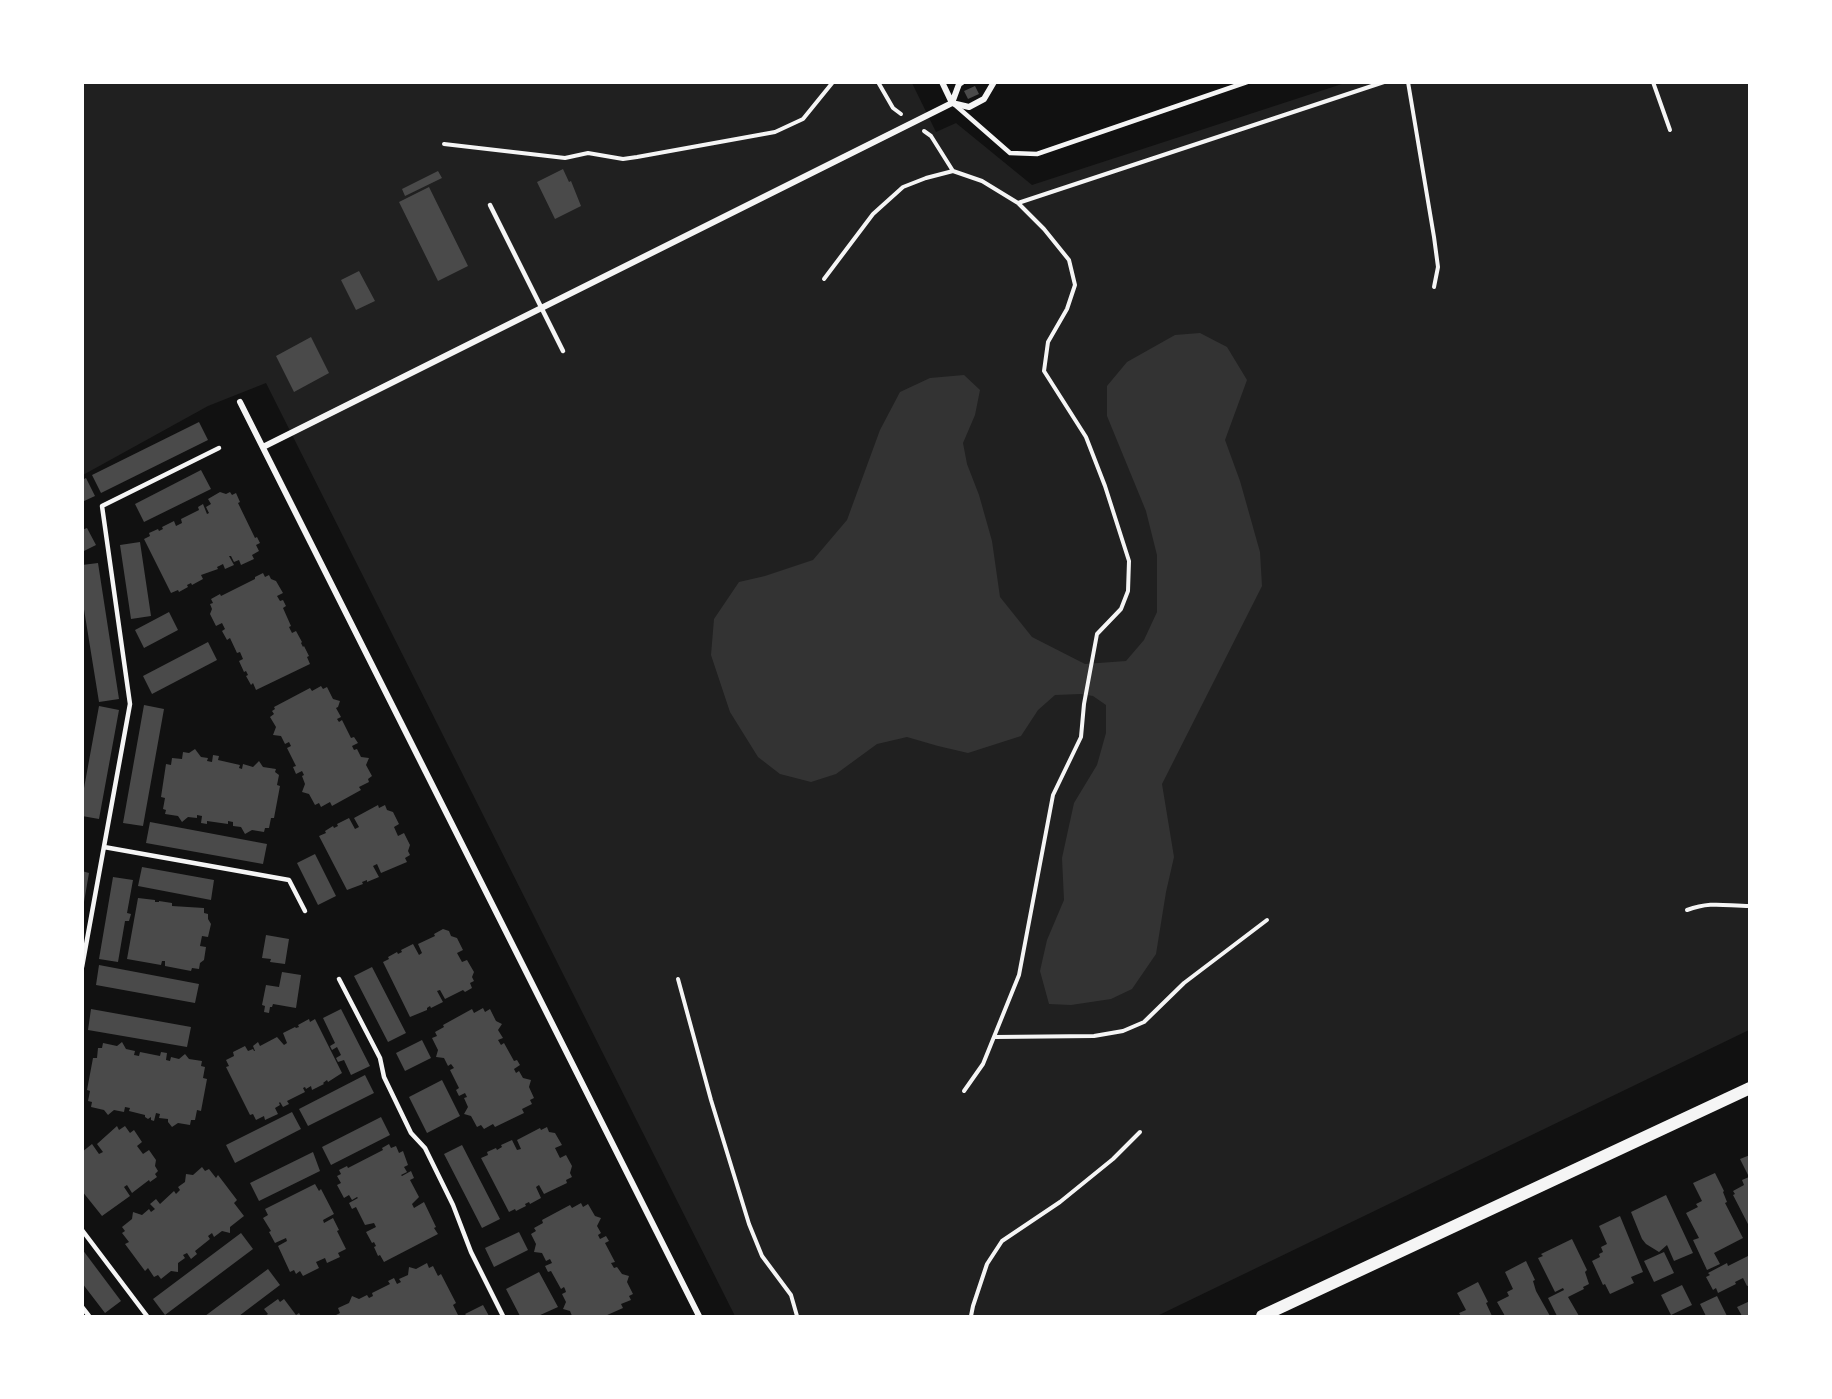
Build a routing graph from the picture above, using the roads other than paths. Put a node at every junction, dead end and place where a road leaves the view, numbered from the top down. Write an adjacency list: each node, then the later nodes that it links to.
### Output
1 (942, 82): 5 (street)
2 (962, 82): 5 (street)
3 (994, 82): 5 (street)
4 (1247, 82): 5 (lane)
5 (951, 103): 7 (street)
6 (490, 205): 7 (lane)
7 (541, 308): 8 (lane); 10 (street)
8 (563, 351)
9 (240, 402): 10 (street)
10 (263, 447): 22 (street)
11 (219, 448): 12 (lane)
12 (104, 847): 13 (lane); 14 (lane)
13 (305, 911)
14 (82, 967)
15 (339, 979): 21 (lane)
16 (1749, 1088): 23 (main road)
17 (82, 1230): 20 (lane)
18 (82, 1307): 19 (lane)
19 (89, 1317)
20 (147, 1317)
21 (503, 1317)
22 (699, 1317)
23 (1262, 1317)

